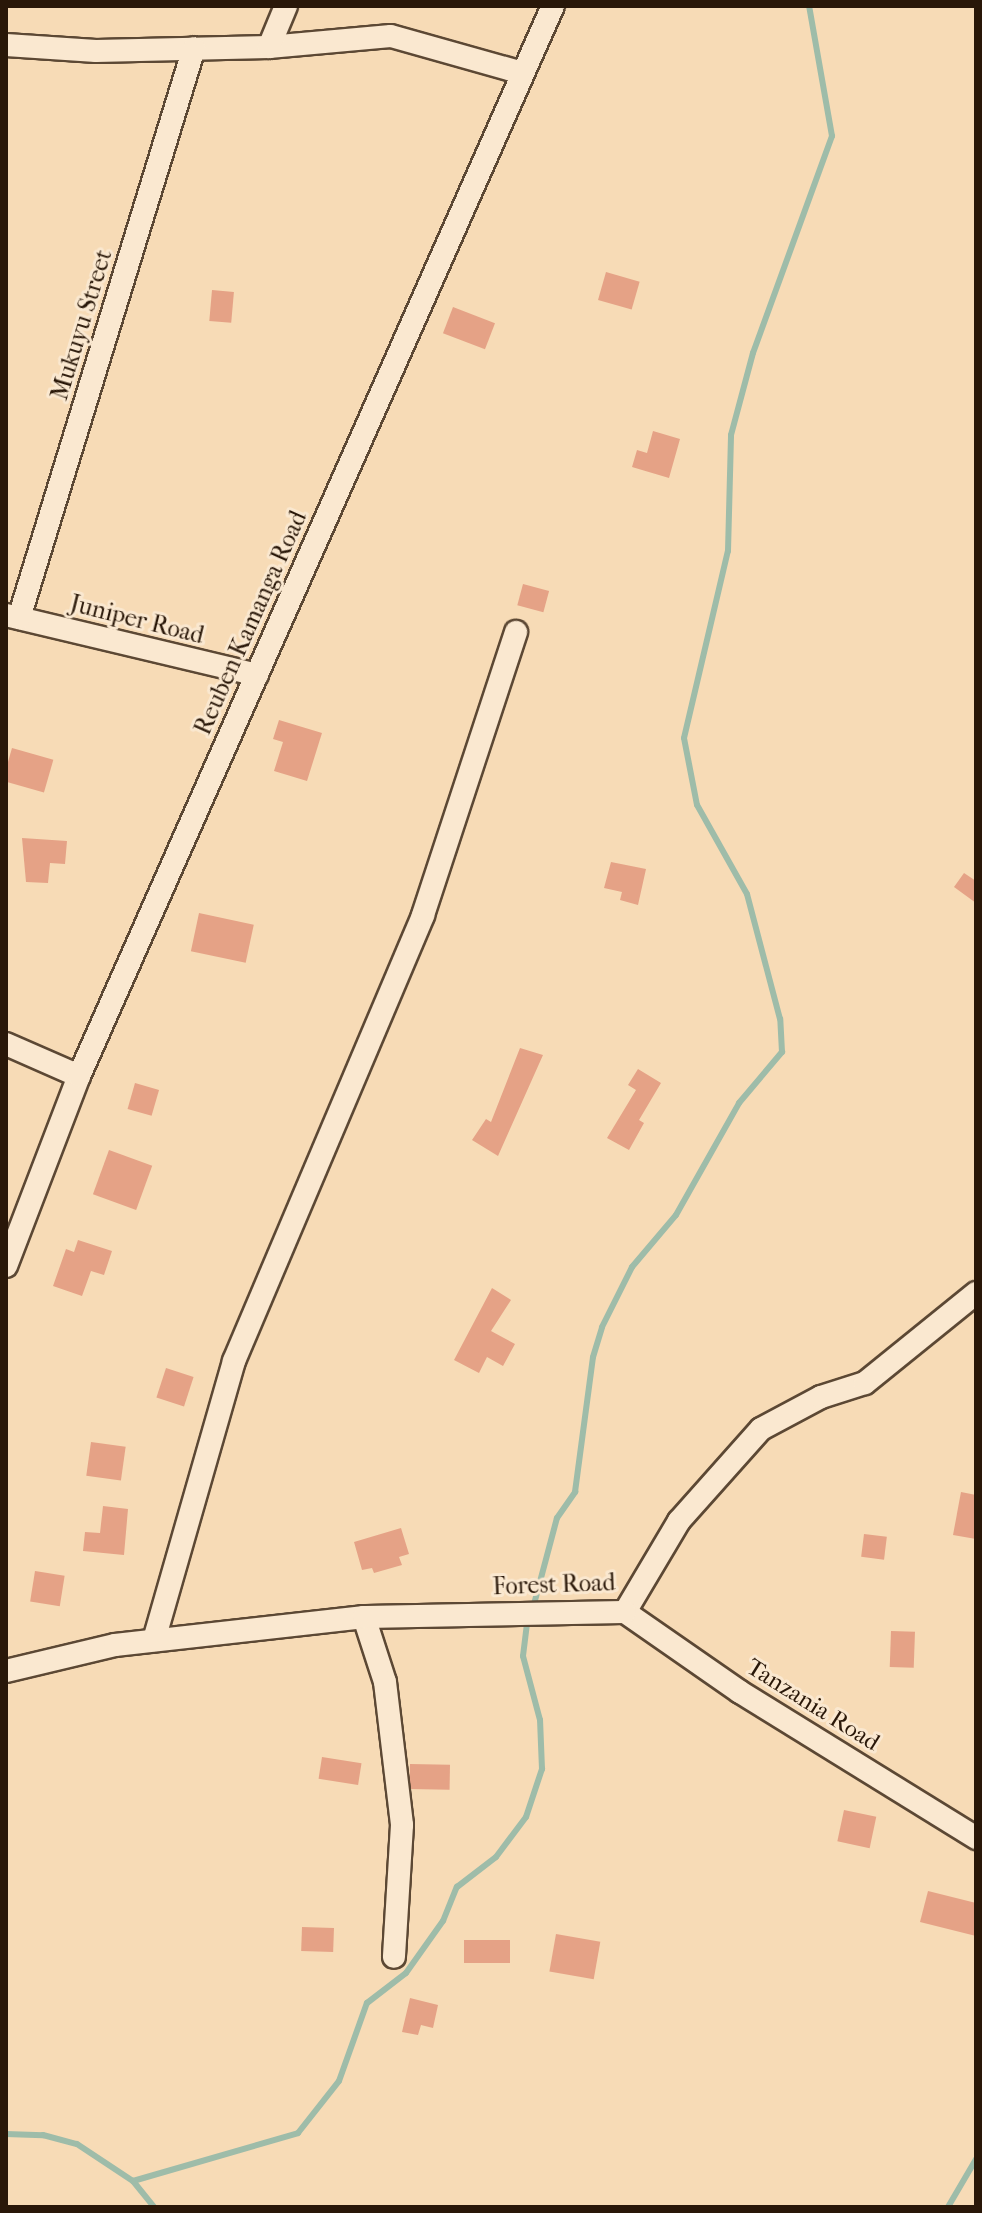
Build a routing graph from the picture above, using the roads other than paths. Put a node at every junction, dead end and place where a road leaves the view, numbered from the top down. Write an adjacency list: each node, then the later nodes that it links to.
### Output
1 (286, 6): 4 (street)
2 (553, 6): 6 (street, Reuben Kamanga Road)
3 (6, 45): 5 (street)
4 (269, 47): 5 (street); 6 (street)
5 (194, 48): 7 (street, Mukuyu Street)
6 (523, 73): 9 (street, Reuben Kamanga Road)
7 (13, 616): 9 (street, Juniper Road)
8 (516, 632): 16 (street)
9 (257, 675): 11 (street, Reuben Kamanga Road)
10 (6, 1044): 11 (street)
11 (79, 1076): 12 (street, Reuben Kamanga Road)
12 (6, 1266)
13 (976, 1293): 14 (street, Forest Road)
14 (625, 1612): 15 (street, Forest Road); 18 (street, Tanzania Road)
15 (364, 1617): 16 (street, Forest Road); 19 (street)
16 (154, 1640): 17 (street, Forest Road)
17 (6, 1671)
18 (976, 1838)
19 (394, 1957)

